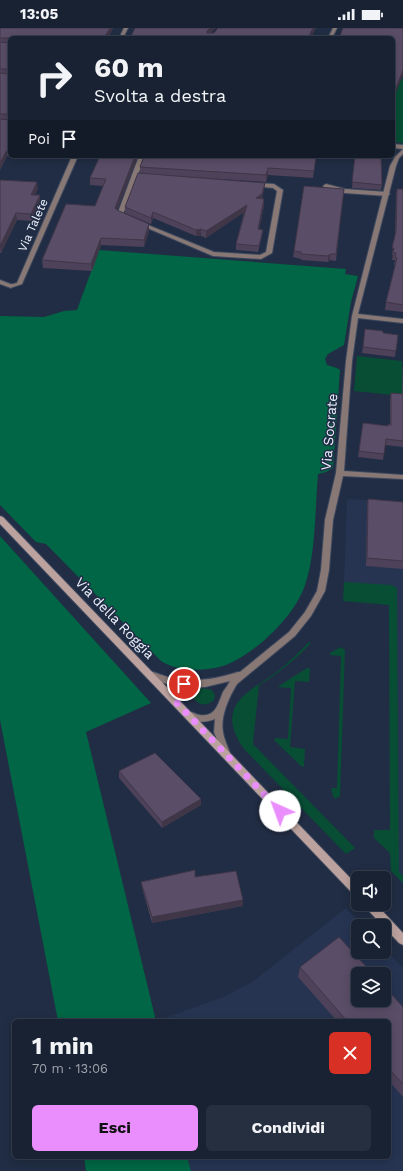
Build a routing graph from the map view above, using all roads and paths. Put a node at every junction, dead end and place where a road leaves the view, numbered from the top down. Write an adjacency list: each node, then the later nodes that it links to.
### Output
1 (403, 151): 5 (street, Via Socrate)
2 (74, 158): 11 (street, Via Talete)
3 (141, 158): 6 (street)
4 (389, 158): 5 (street)
5 (392, 166): 10 (street, Via Socrate)
6 (134, 176): 7 (street); 8 (street)
7 (142, 177)
8 (251, 184)
9 (326, 186): 10 (street)
10 (387, 194): 12 (street, Via Socrate)
11 (0, 282)
12 (355, 316): 13 (street); 14 (street, Via Socrate)
13 (403, 321)
14 (340, 473): 15 (street); 17 (street, Via Socrate)
15 (403, 477)
16 (0, 519): 18 (street, Via della Roggia)
17 (244, 672): 19 (street, Via Socrate); 21 (street, Via Socrate)
18 (150, 674): 19 (street, Via Socrate); 20 (street, Via della Roggia)
19 (188, 684): 20 (street)
20 (176, 702): 22 (street, Via della Roggia)
21 (222, 705): 22 (street); 23 (street, Via Socrate)
22 (188, 714): 23 (street, Via della Roggia)
23 (226, 754): 24 (street, Via della Roggia)
24 (351, 886)
25 (376, 911): 26 (street)
26 (403, 940)

